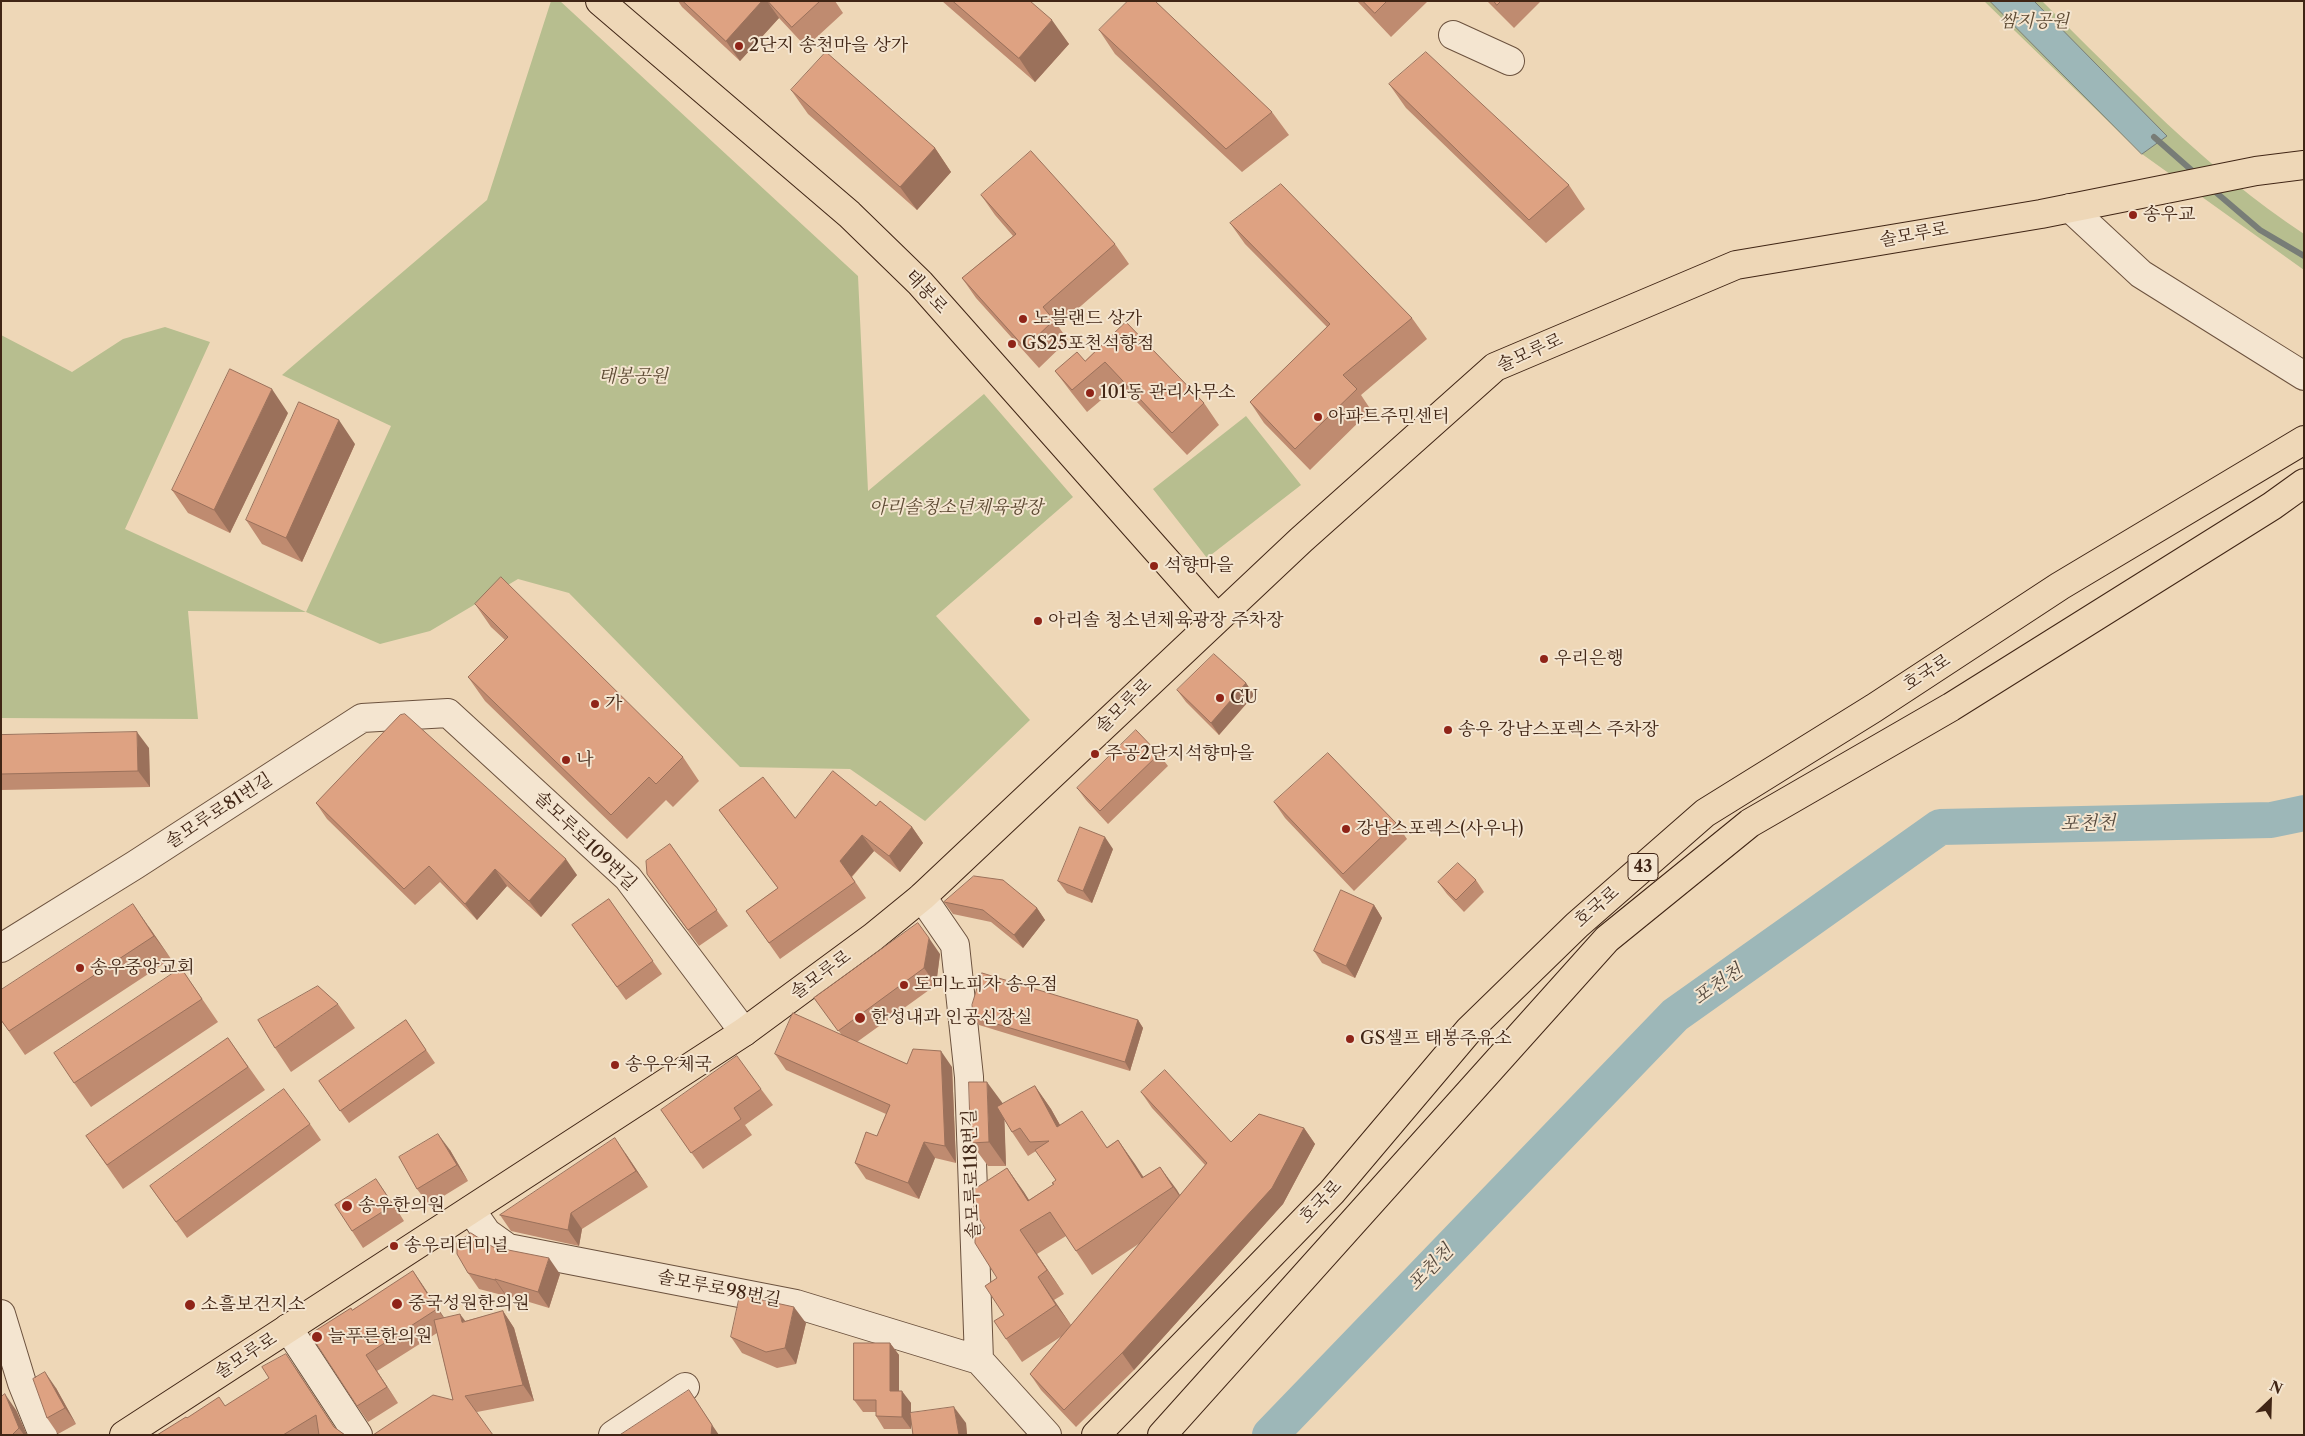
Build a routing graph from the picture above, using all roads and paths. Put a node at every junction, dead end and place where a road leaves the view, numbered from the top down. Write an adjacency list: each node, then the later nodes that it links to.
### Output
1 (600, 1): 9 (main road, 태봉로)
2 (1453, 35): 3 (street)
3 (1510, 60)
4 (2304, 165): 5 (main road, 솔모루로)
5 (2070, 208): 6 (street); 9 (main road, 솔모루로)
6 (2304, 376)
7 (2304, 440): 24 (main road, 호국로 / 43)
8 (2304, 483): 25 (main road, 호국로 / 43)
9 (1217, 618): 11 (main road, 솔모루로)
10 (448, 712): 12 (street, 솔모루로81번길); 13 (street, 솔모루로109번길)
11 (922, 897): 13 (main road, 솔모루로); 17 (street, 솔모루로118번길)
12 (1, 948)
13 (744, 1032): 14 (main road, 솔모루로)
14 (471, 1210): 16 (main road, 솔모루로); 17 (street, 솔모루로98번길)
15 (1, 1314): 19 (street)
16 (288, 1328): 20 (main road, 솔모루로); 21 (street)
17 (979, 1360): 23 (street)
18 (685, 1386): 22 (street)
19 (43, 1435)
20 (124, 1435)
21 (358, 1435)
22 (612, 1435)
23 (1047, 1435)
24 (1096, 1435)
25 (1162, 1435)

